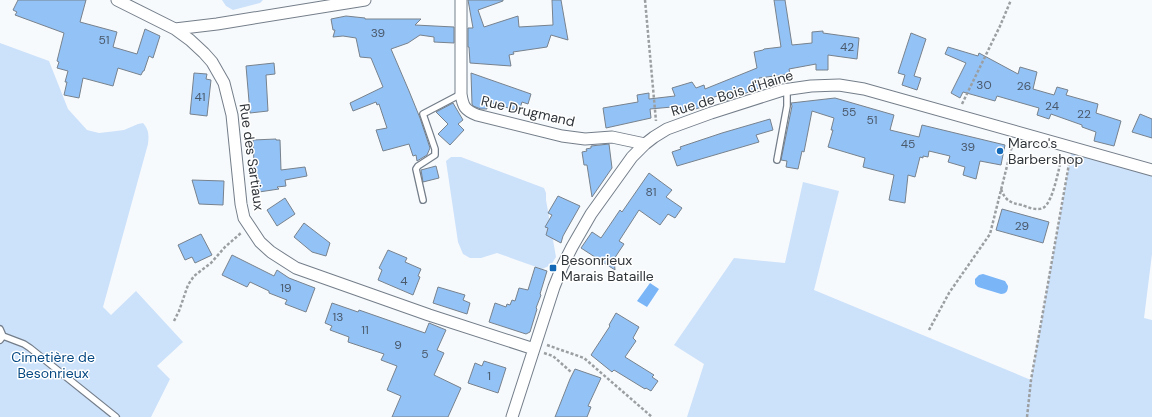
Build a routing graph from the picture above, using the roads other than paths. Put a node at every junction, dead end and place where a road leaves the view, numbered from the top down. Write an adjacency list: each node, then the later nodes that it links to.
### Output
1 (116, 0): 4 (street, Rue des Sartiaux)
2 (365, 0): 4 (street)
3 (460, 0): 6 (street, Rue Drugmand)
4 (175, 29): 13 (street, Rue des Sartiaux)
5 (787, 89): 7 (street, Rue de Bois d'Haine); 8 (lane); 9 (street, Rue de Bois d'Haine)
6 (461, 94): 7 (street, Rue Drugmand); 10 (lane)
7 (644, 144): 13 (street, Rue de Bois d'Haine)
8 (777, 160)
9 (1152, 170)
10 (424, 200)
11 (0, 329): 12 (lane)
12 (2, 338): 14 (lane)
13 (536, 345): 15 (street, Rue de Bois d'Haine)
14 (116, 417)
15 (512, 417)

